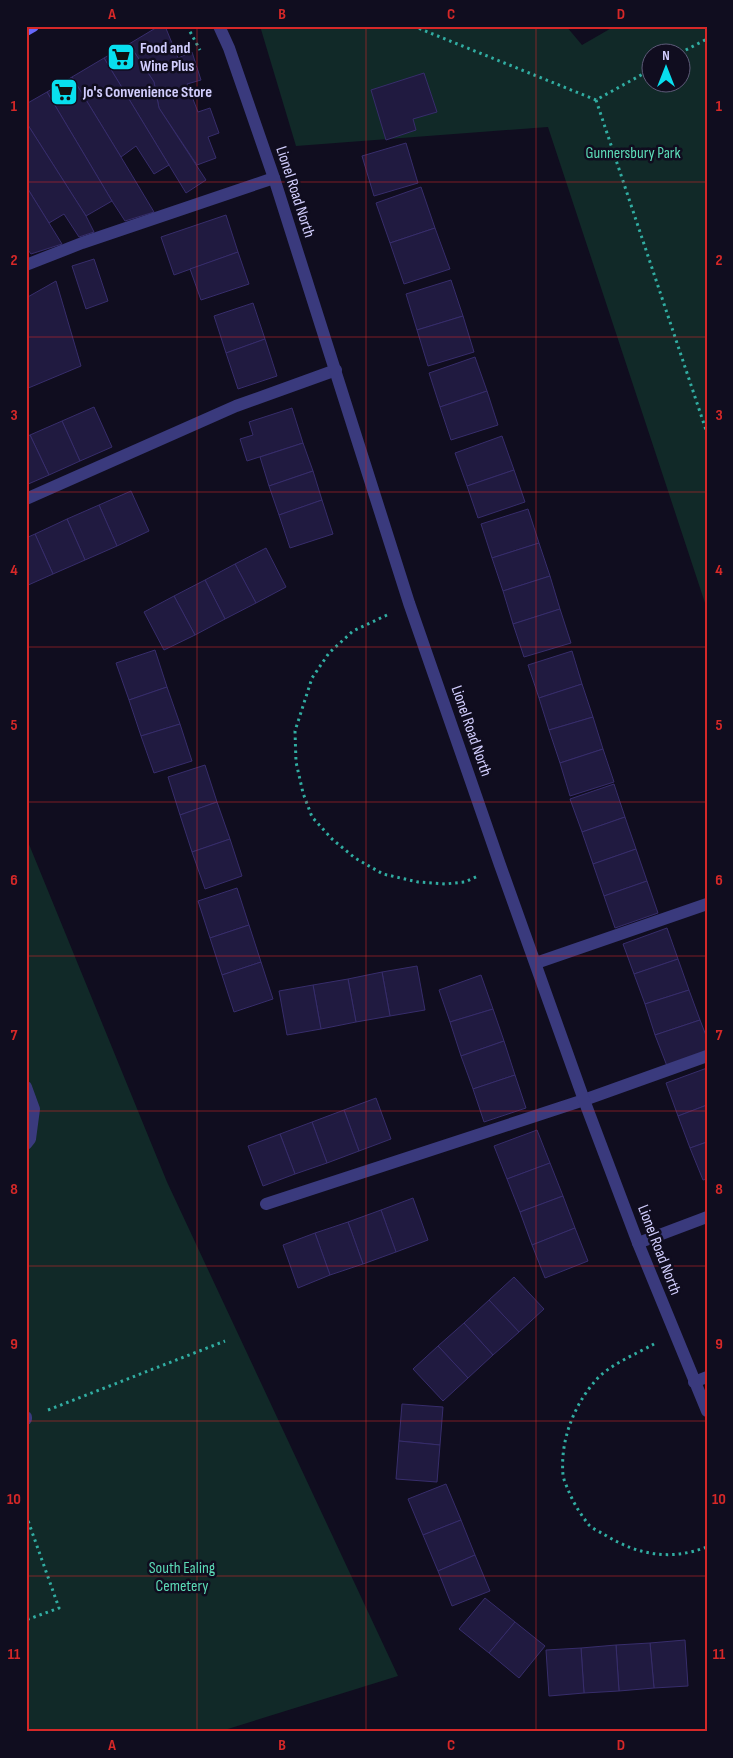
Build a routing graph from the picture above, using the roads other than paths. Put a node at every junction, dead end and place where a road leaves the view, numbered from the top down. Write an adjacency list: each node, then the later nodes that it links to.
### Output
1 (33, 26): 3 (main road)
2 (219, 26): 4 (street, Lionel Road North)
3 (26, 30)
4 (274, 178): 5 (street); 6 (street, Lionel Road North)
5 (26, 265)
6 (336, 370): 7 (street); 9 (street, Lionel Road North)
7 (26, 499)
8 (707, 904): 9 (street)
9 (536, 963): 12 (street, Lionel Road North)
10 (707, 1056): 12 (street)
11 (26, 1087): 13 (street)
12 (584, 1100): 14 (street); 16 (street, Lionel Road North)
13 (26, 1144)
14 (266, 1204)
15 (707, 1217): 16 (street)
16 (638, 1243): 18 (street, Lionel Road North)
17 (707, 1376): 18 (street)
18 (694, 1382): 19 (street, Lionel Road North)
19 (707, 1411)

